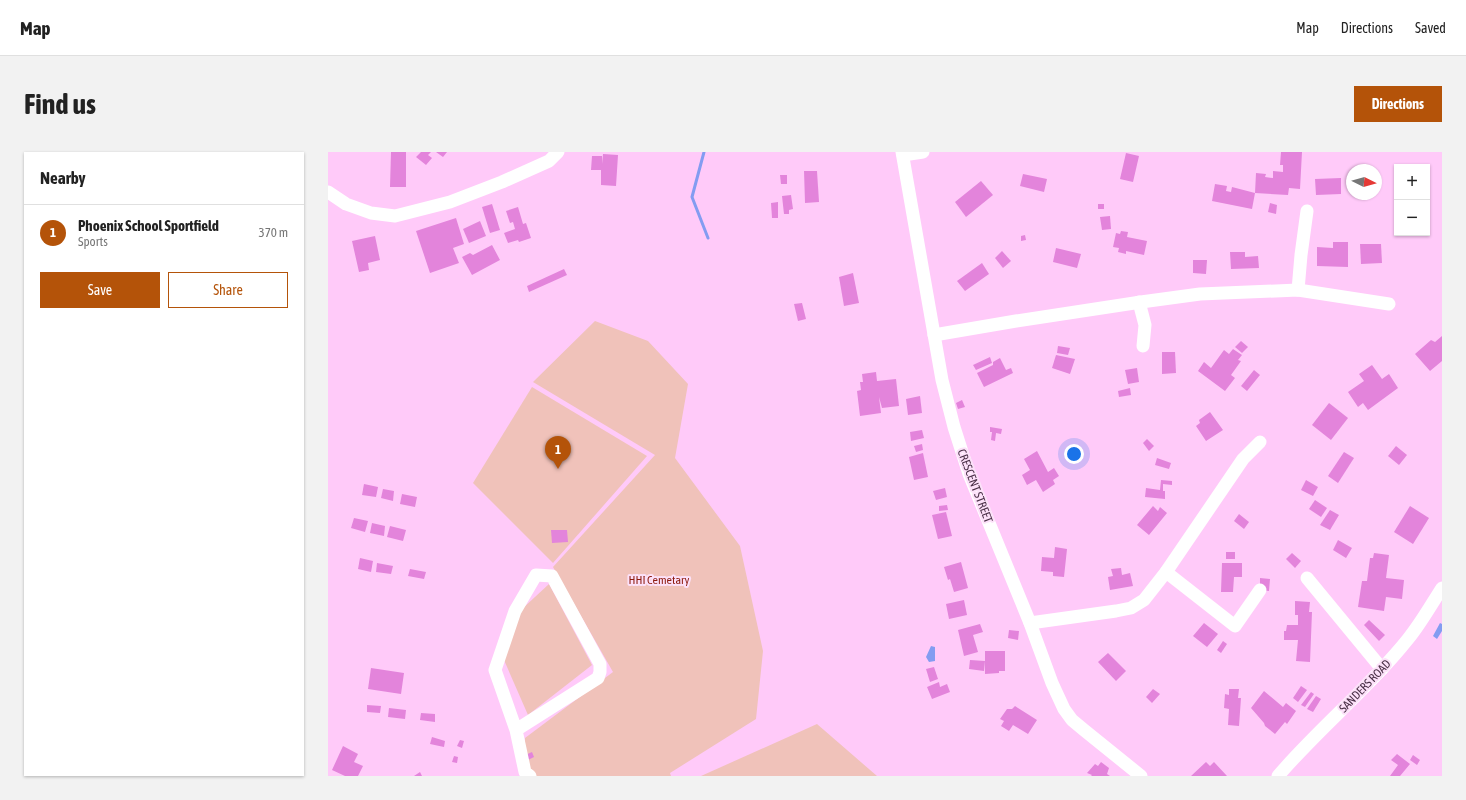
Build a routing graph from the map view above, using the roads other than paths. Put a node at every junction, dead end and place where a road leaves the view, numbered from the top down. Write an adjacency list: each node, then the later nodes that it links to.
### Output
1 (558, 152): 4 (street)
2 (923, 152): 3 (street)
3 (902, 153): 9 (street, CRESCENT STREET)
4 (328, 192)
5 (1307, 211): 6 (street)
6 (1298, 290): 7 (street); 8 (street)
7 (1139, 302): 9 (street); 10 (street)
8 (1389, 304)
9 (934, 335): 16 (street, CRESCENT STREET)
10 (1143, 346)
11 (1260, 442): 12 (street)
12 (1166, 572): 15 (street); 16 (street)
13 (1307, 578): 17 (street)
14 (1442, 588): 17 (street, SANDERS ROAD)
15 (1260, 590)
16 (1030, 623): 20 (street, CRESCENT STREET)
17 (1382, 669): 21 (street, SANDERS ROAD)
18 (516, 730): 18 (street); 19 (street)
19 (524, 775)
20 (1141, 776)
21 (1278, 776)

